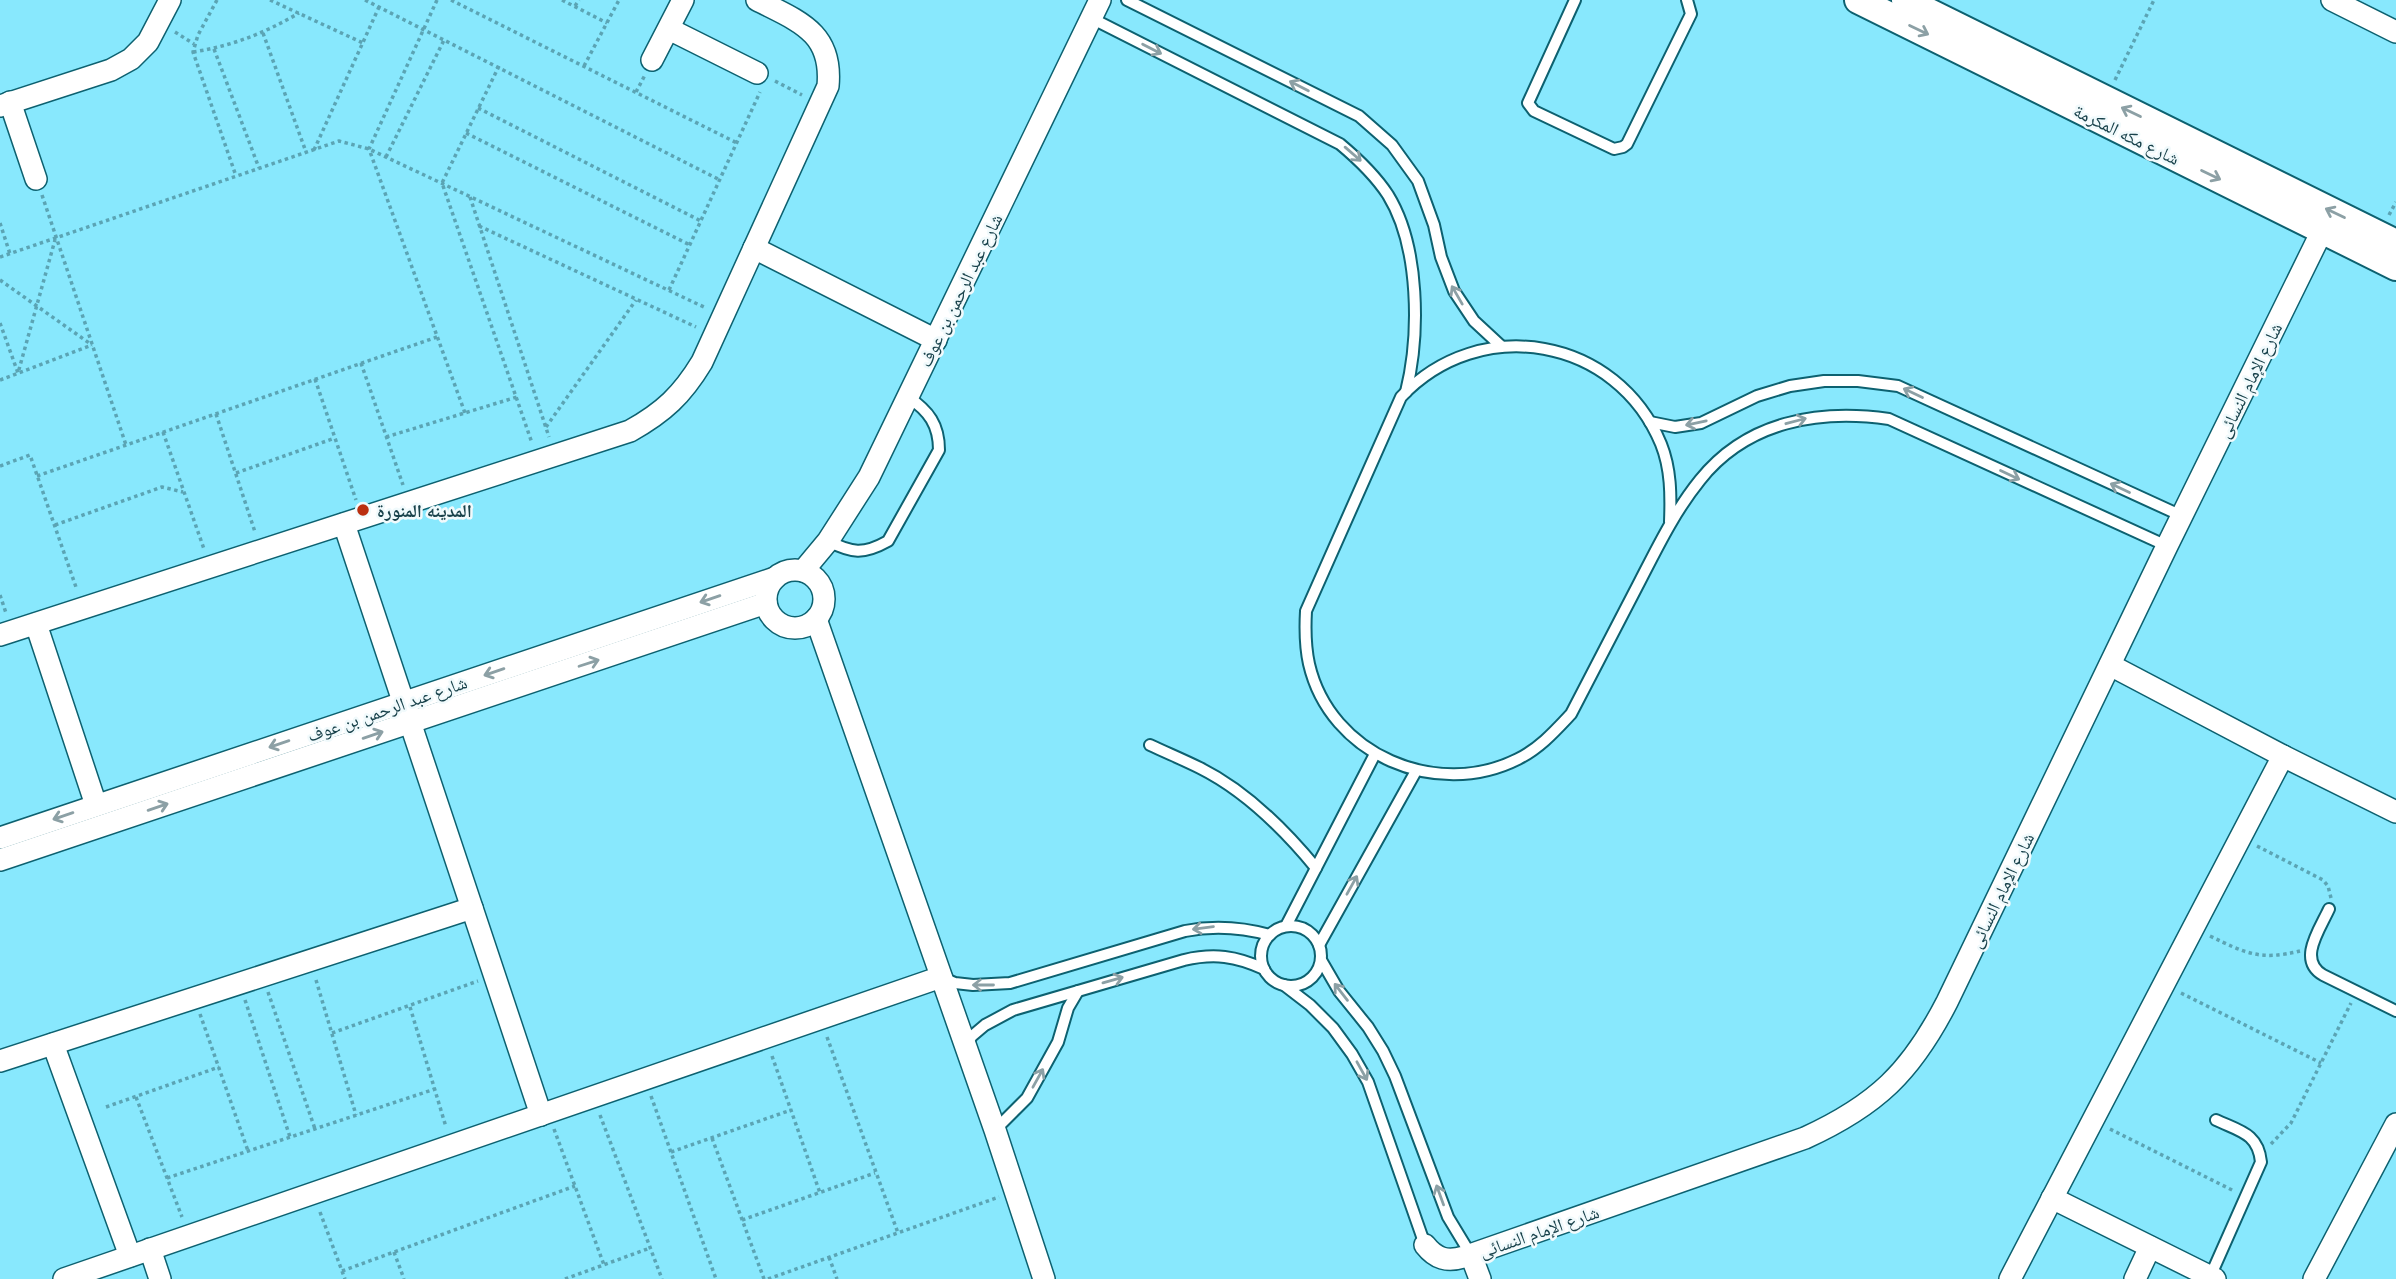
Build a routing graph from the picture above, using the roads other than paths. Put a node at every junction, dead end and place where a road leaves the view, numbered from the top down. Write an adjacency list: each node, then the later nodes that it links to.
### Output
1 (170, 0): 15 (street)
2 (683, 0): 11 (street)
3 (757, 0): 19 (street)
4 (1127, 0): 22 (lane, one-way to 4)
5 (1574, 0): 6 (lane)
6 (1687, 0)
7 (1858, 0): 17 (street, شارع مكه المكرمة, one-way to 17)
8 (1905, 0): 18 (street, شارع مكه المكرمة, one-way to 8)
9 (2332, 0): 12 (street)
10 (1095, 9): 21 (street, شارع عبد الرحمن بن عوف); 23 (lane, one-way to 23)
11 (668, 29): 13 (street); 14 (street)
12 (2396, 32)
13 (652, 60)
14 (762, 75)
15 (5, 104): 16 (street)
16 (36, 179)
17 (2322, 230): 20 (street, شارع مكه المكرمة); 26 (street, شارع الإمام النسائى)
18 (2396, 243)
19 (754, 248): 21 (street); 27 (street)
20 (2396, 267)
21 (936, 340): 24 (street, شارع عبد الرحمن بن عوف)
22 (1501, 346): 23 (lane); 25 (lane)
23 (1406, 392): 40 (lane)
24 (908, 397): 29 (street, شارع عبد الرحمن بن عوف); 29 (lane)
25 (1650, 422): 26 (lane, one-way to 25); 28 (lane)
26 (2182, 516): 30 (street, شارع الإمام النسائى)
27 (353, 521): 35 (street); 38 (street)
28 (1670, 522): 30 (lane, one-way to 30); 42 (lane)
29 (828, 541): 31 (street, شارع عبد الرحمن بن عوف)
30 (2166, 546): 37 (street, شارع الإمام النسائى)
31 (803, 570): 32 (street); 34 (street)
32 (775, 578): 33 (street); 38 (street, شارع عبد الرحمن بن عوف, one-way to 38)
33 (766, 603): 34 (street); 38 (street, شارع عبد الرحمن بن عوف, one-way to 33)
34 (816, 619): 55 (street)
35 (36, 624): 36 (street); 43 (street)
36 (0, 635)
37 (2110, 665): 41 (street); 70 (street, شارع الإمام النسائى)
38 (407, 712): 43 (street, شارع عبد الرحمن بن عوف, one-way to 43); 46 (street, شارع عبد الرحمن بن عوف, one-way to 38); 48 (street)
39 (1150, 746): 47 (lane)
40 (1374, 754): 42 (lane); 47 (lane)
41 (2283, 756): 44 (street); 66 (street)
42 (1416, 771): 52 (lane, one-way to 42)
43 (96, 805): 45 (street, شارع عبد الرحمن بن عوف, one-way to 45)
44 (2396, 812)
45 (0, 838)
46 (0, 860)
47 (1316, 868): 50 (lane)
48 (472, 908): 59 (street); 62 (street)
49 (2329, 909): 58 (lane)
50 (1286, 926): 51 (lane); 52 (lane)
51 (1270, 935): 54 (lane); 55 (lane, one-way to 55)
52 (1319, 945): 53 (lane)
53 (1321, 960): 56 (lane); 70 (lane, one-way to 53)
54 (1264, 969): 56 (lane); 57 (lane, one-way to 54)
55 (941, 977): 60 (street); 62 (street)
56 (1284, 985): 67 (lane, one-way to 67)
57 (1078, 990): 60 (lane); 65 (lane, one-way to 57)
58 (2396, 1011)
59 (53, 1044): 61 (street); 69 (street)
60 (965, 1046): 65 (street)
61 (0, 1061)
62 (544, 1114): 69 (street)
63 (2216, 1120): 71 (lane)
64 (2396, 1124): 78 (street)
65 (995, 1130): 74 (street)
66 (2052, 1198): 68 (street); 76 (street)
67 (1425, 1245): 70 (street, شارع الإمام النسائى)
68 (2150, 1247): 71 (street); 77 (street)
69 (140, 1253): 72 (street); 73 (street)
70 (1471, 1255): 75 (street)
71 (2213, 1278)
72 (64, 1279)
73 (160, 1279)
74 (1044, 1279)
75 (1480, 1279)
76 (2010, 1279)
77 (2135, 1279)
78 (2314, 1279)

